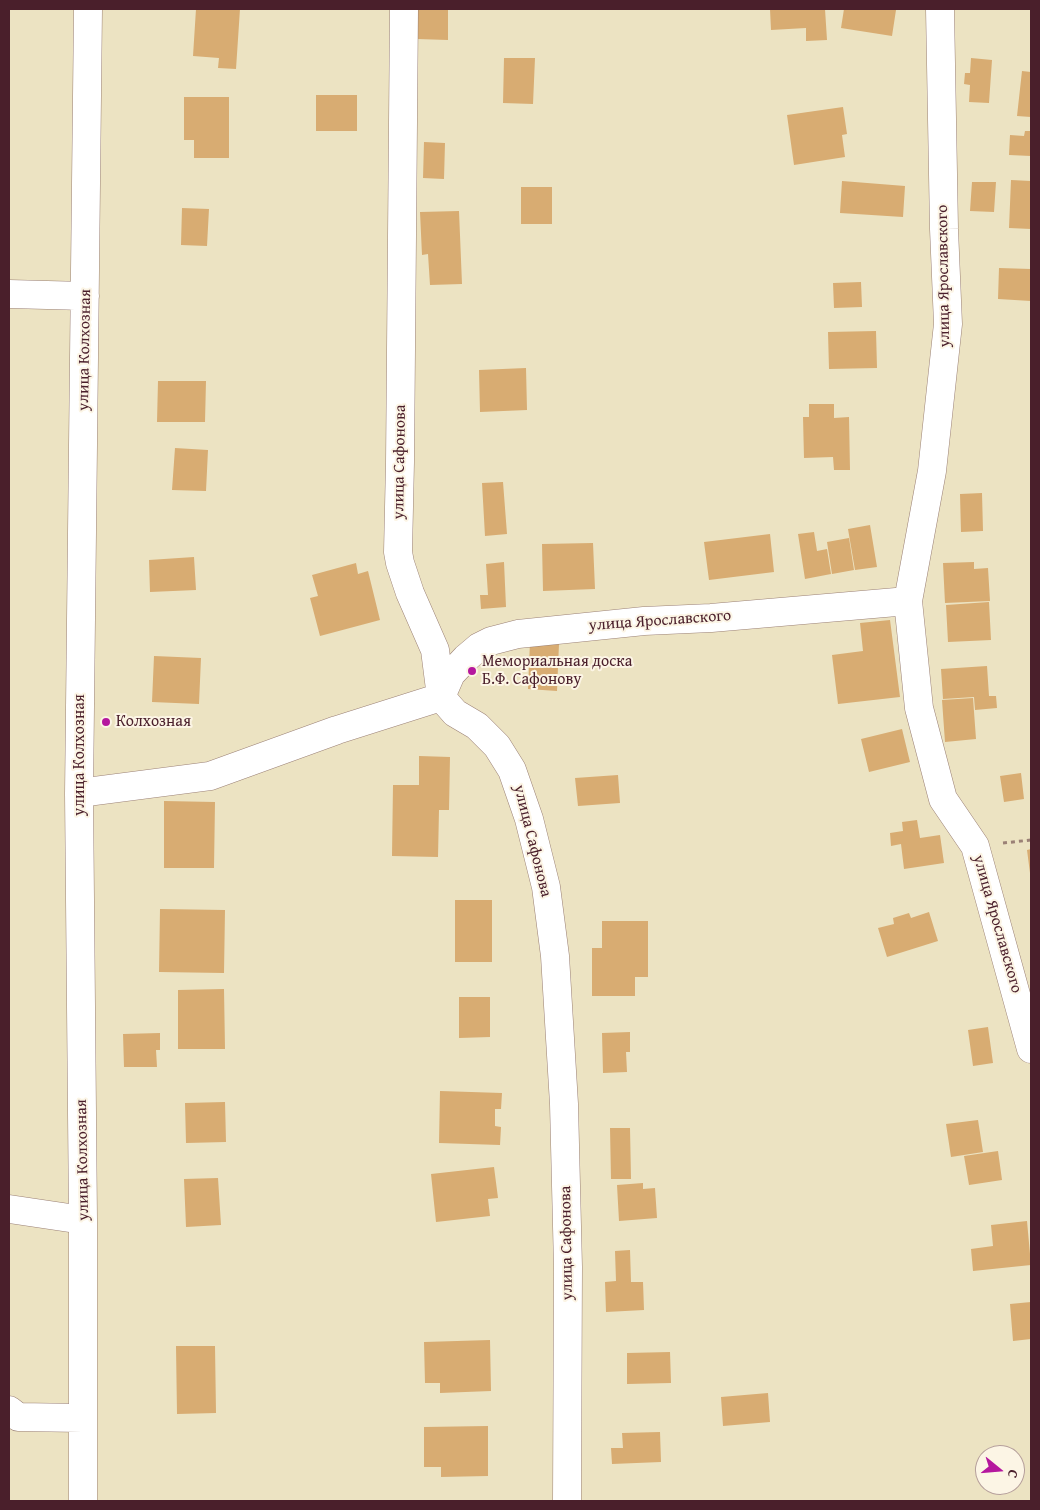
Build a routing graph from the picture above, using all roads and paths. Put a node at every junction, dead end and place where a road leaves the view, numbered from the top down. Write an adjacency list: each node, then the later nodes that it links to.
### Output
1 (88, 9): 5 (street, улица Колхозная)
2 (404, 9): 7 (street, улица Сафонова)
3 (940, 9): 6 (street, улица Ярославского)
4 (9, 294): 5 (street)
5 (85, 296): 8 (street, улица Колхозная)
6 (908, 601): 7 (street, улица Ярославского); 9 (street, улица Ярославского)
7 (441, 698): 8 (street); 15 (street, улица Сафонова)
8 (79, 793): 11 (street, улица Колхозная)
9 (1031, 1049)
10 (9, 1209): 11 (street)
11 (83, 1220): 13 (street, улица Колхозная)
12 (12, 1415): 13 (street)
13 (84, 1418): 14 (street, улица Колхозная)
14 (83, 1501)
15 (567, 1501)

